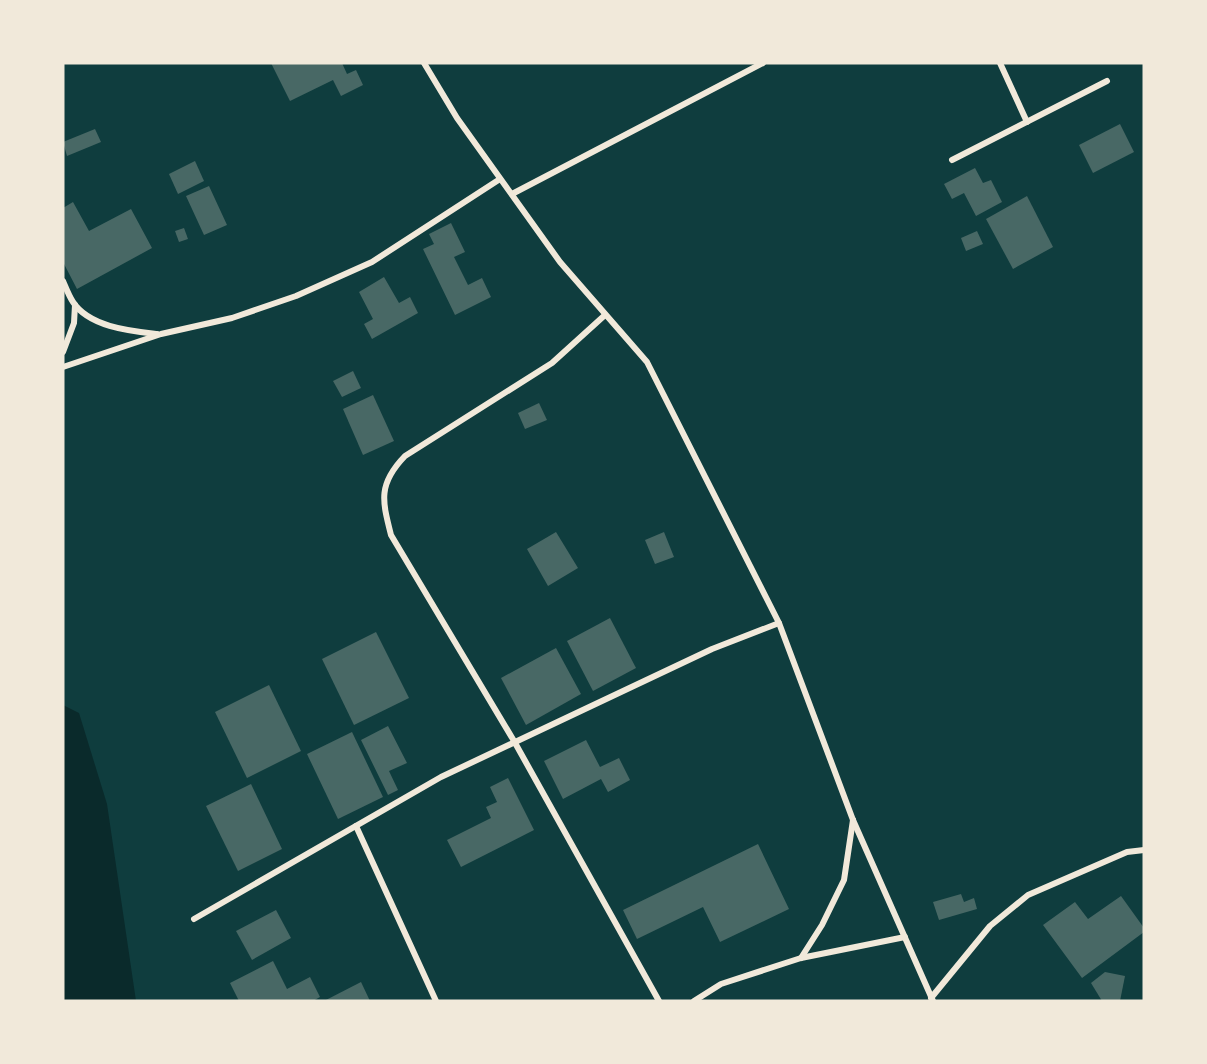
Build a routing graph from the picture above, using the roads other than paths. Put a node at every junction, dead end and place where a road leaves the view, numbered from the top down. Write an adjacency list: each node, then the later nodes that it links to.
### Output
1 (424, 63): 7 (street)
2 (763, 63): 8 (street)
3 (1000, 63): 5 (street)
4 (1107, 81): 5 (street)
5 (1027, 122): 6 (street)
6 (952, 160)
7 (500, 179): 8 (street); 12 (street)
8 (512, 194): 11 (street)
9 (63, 280): 10 (street)
10 (75, 305): 12 (street); 13 (street)
11 (605, 315): 15 (street); 16 (street)
12 (161, 334): 14 (street)
13 (63, 352)
14 (63, 367)
15 (779, 623): 16 (street); 17 (street)
16 (514, 741): 18 (street); 25 (street)
17 (853, 820): 21 (street); 22 (street)
18 (356, 826): 20 (street); 24 (street)
19 (1144, 850): 23 (street)
20 (194, 919)
21 (905, 937): 22 (street); 23 (street)
22 (801, 958): 26 (street)
23 (932, 1000)
24 (436, 1001)
25 (659, 1001)
26 (694, 1001)

